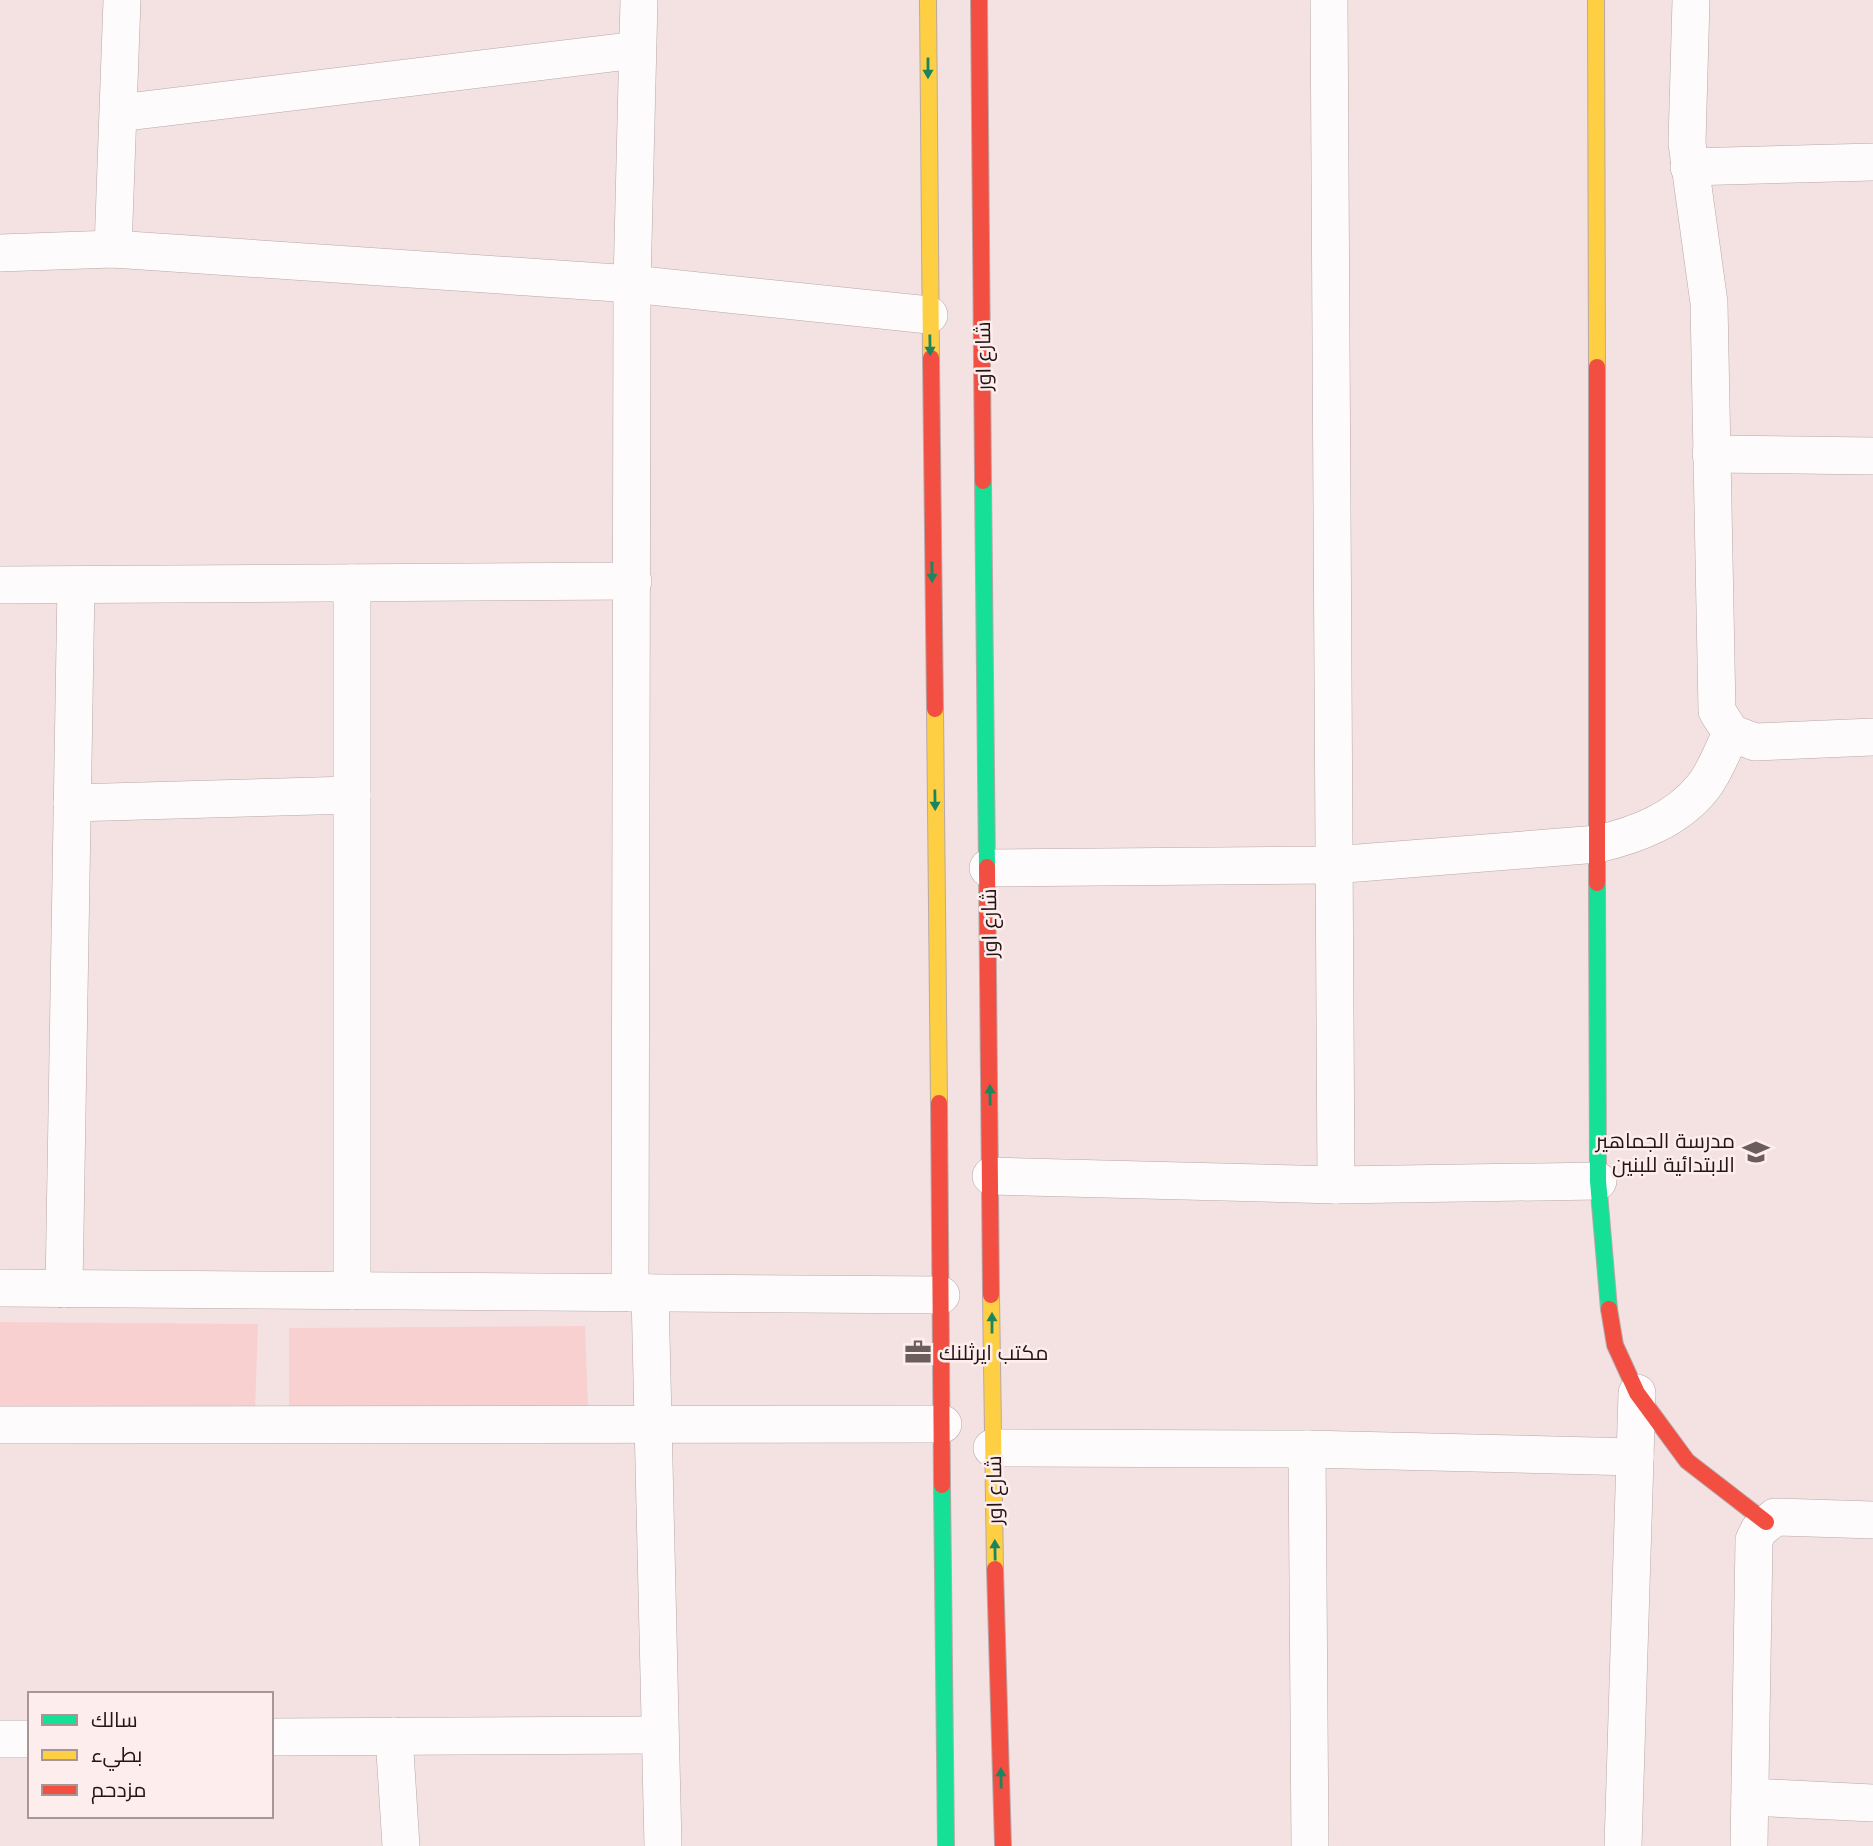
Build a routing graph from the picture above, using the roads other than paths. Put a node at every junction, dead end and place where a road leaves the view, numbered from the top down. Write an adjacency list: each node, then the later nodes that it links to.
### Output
1 (122, 0): 9 (street)
2 (639, 0): 8 (street)
3 (928, 0): 15 (street, one-way to 15)
4 (979, 0): 28 (street, شارع اور)
5 (1329, 0): 27 (street)
6 (1596, 0): 26 (street)
7 (1690, 0): 11 (street)
8 (637, 50): 9 (street); 14 (street)
9 (120, 113): 12 (street)
10 (1873, 162): 11 (street)
11 (1689, 167): 16 (street)
12 (113, 249): 13 (street); 14 (street)
13 (0, 253)
14 (632, 284): 15 (street); 18 (street)
15 (929, 315): 36 (street, one-way to 36)
16 (1711, 453): 17 (street); 22 (street)
17 (1873, 456)
18 (633, 581): 19 (street); 35 (street)
19 (352, 583): 21 (street); 24 (street)
20 (0, 585): 21 (street)
21 (76, 585): 25 (street)
22 (1731, 733): 23 (street); 26 (street)
23 (1873, 737)
24 (352, 796): 25 (street); 34 (street)
25 (72, 803): 33 (street)
26 (1598, 844): 27 (street); 30 (street)
27 (1333, 865): 28 (street); 31 (street)
28 (988, 868): 29 (street, شارع اور, one-way to 28)
29 (991, 1176): 31 (street); 41 (street, شارع اور, one-way to 29)
30 (1598, 1181): 31 (street); 37 (street)
31 (1336, 1185)
32 (0, 1288): 33 (street)
33 (64, 1289): 34 (street)
34 (352, 1291): 35 (street)
35 (640, 1293): 36 (street); 38 (street)
36 (941, 1295): 39 (street)
37 (1637, 1393): 43 (street); 45 (street)
38 (652, 1423): 39 (street); 40 (street); 46 (street)
39 (943, 1424): 55 (street)
40 (0, 1425)
41 (992, 1448): 42 (street); 56 (street, شارع اور, one-way to 41)
42 (1307, 1449): 43 (street); 57 (street)
43 (1635, 1457): 58 (street)
44 (1873, 1520): 45 (street)
45 (1766, 1522): 51 (street)
46 (660, 1735): 47 (street); 54 (street)
47 (394, 1736): 48 (street); 53 (street)
48 (273, 1737)
49 (0, 1739): 50 (street)
50 (28, 1739)
51 (1750, 1797): 52 (street); 59 (street)
52 (1873, 1803)
53 (401, 1846)
54 (663, 1846)
55 (946, 1846)
56 (1003, 1846)
57 (1310, 1846)
58 (1623, 1846)
59 (1749, 1846)

